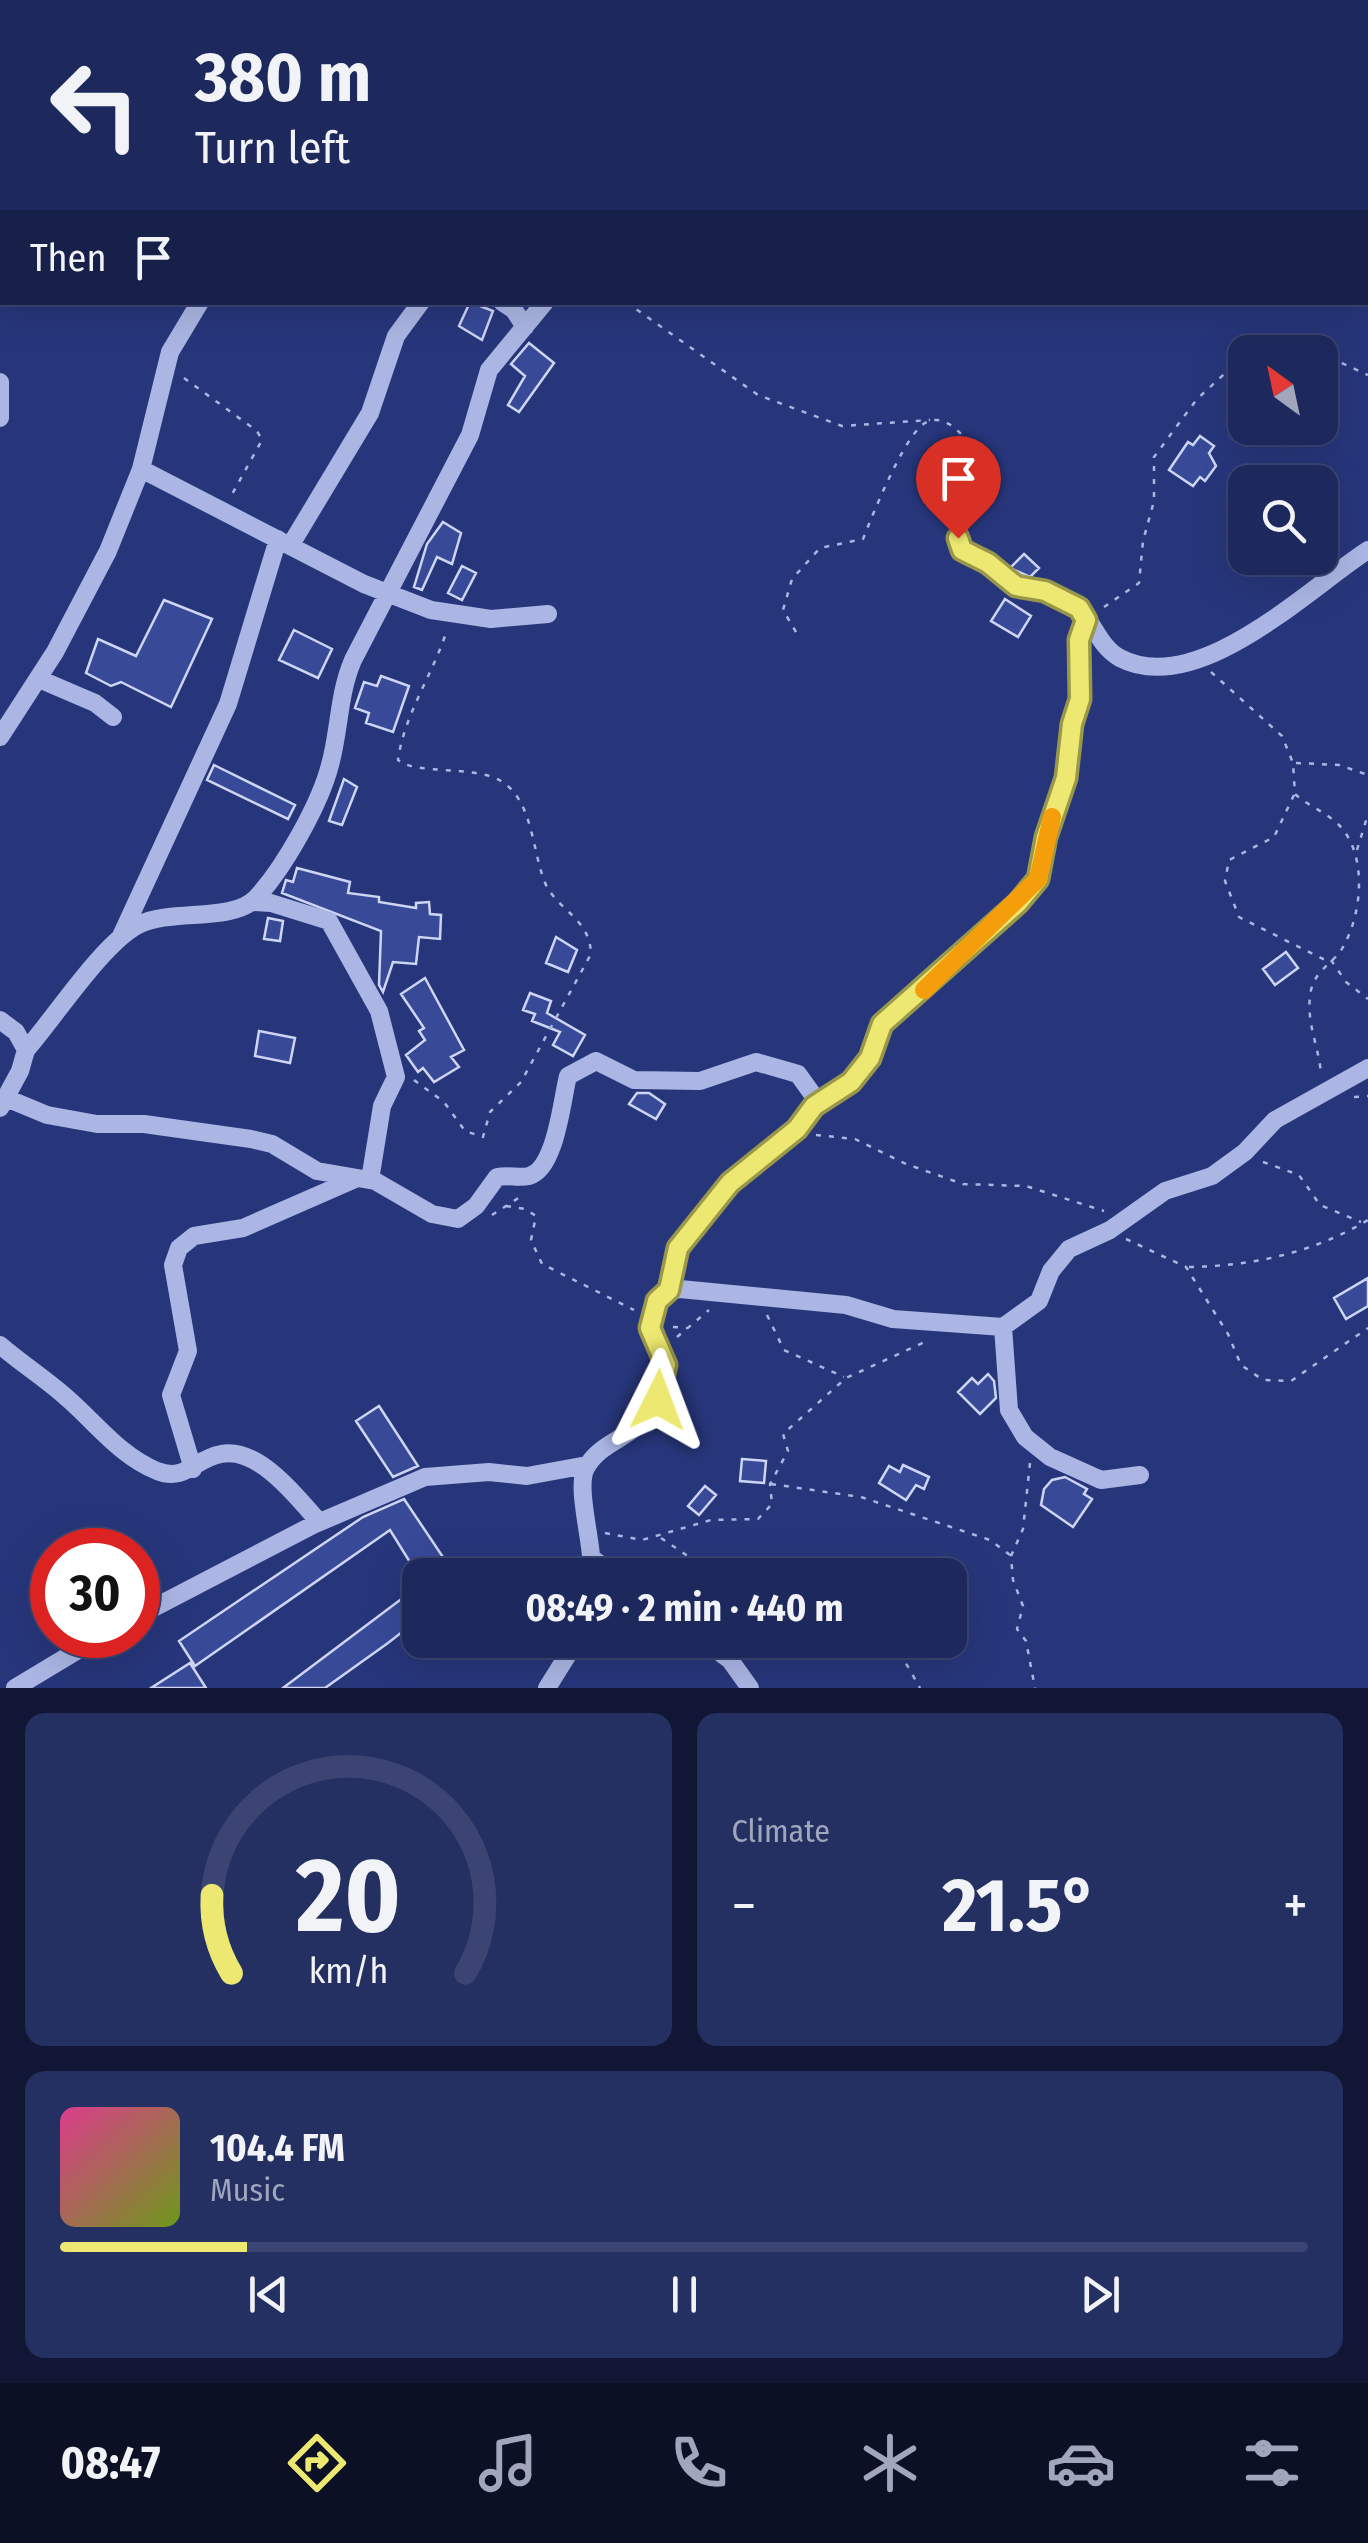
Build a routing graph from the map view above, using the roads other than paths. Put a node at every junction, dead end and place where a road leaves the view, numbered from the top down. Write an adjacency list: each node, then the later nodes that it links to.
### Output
1 (198, 305): 8 (street)
2 (420, 305): 10 (street)
3 (506, 305): 5 (street)
4 (542, 305): 5 (street)
5 (524, 327): 12 (street)
6 (0, 382): 7 (street)
7 (0, 418)
8 (141, 469): 10 (street); 15 (street)
9 (958, 524): 14 (street)
10 (284, 543): 12 (street); 19 (street)
11 (1368, 550): 14 (street)
12 (386, 594): 13 (street); 18 (street)
13 (548, 614)
14 (1083, 614): 23 (street)
15 (39, 679): 16 (street); 17 (street)
16 (113, 716)
17 (0, 737)
18 (253, 902): 19 (street); 25 (street)
19 (121, 936): 21 (street)
20 (0, 1020): 21 (street)
21 (26, 1050): 24 (street)
22 (1368, 1068): 27 (street)
23 (818, 1102): 25 (street); 26 (street)
24 (3, 1103): 25 (street)
25 (363, 1180): 30 (street)
26 (669, 1290): 27 (street); 29 (street)
27 (1003, 1328): 31 (street)
28 (0, 1345): 30 (street)
29 (587, 1465): 32 (street); 33 (street)
30 (193, 1469): 32 (street)
31 (1140, 1475)
32 (319, 1522): 34 (street)
33 (592, 1558)
34 (160, 1605)
35 (65, 1658): 38 (street)
36 (566, 1658): 39 (street)
37 (727, 1658): 40 (street)
38 (15, 1688)
39 (547, 1688)
40 (750, 1688)

